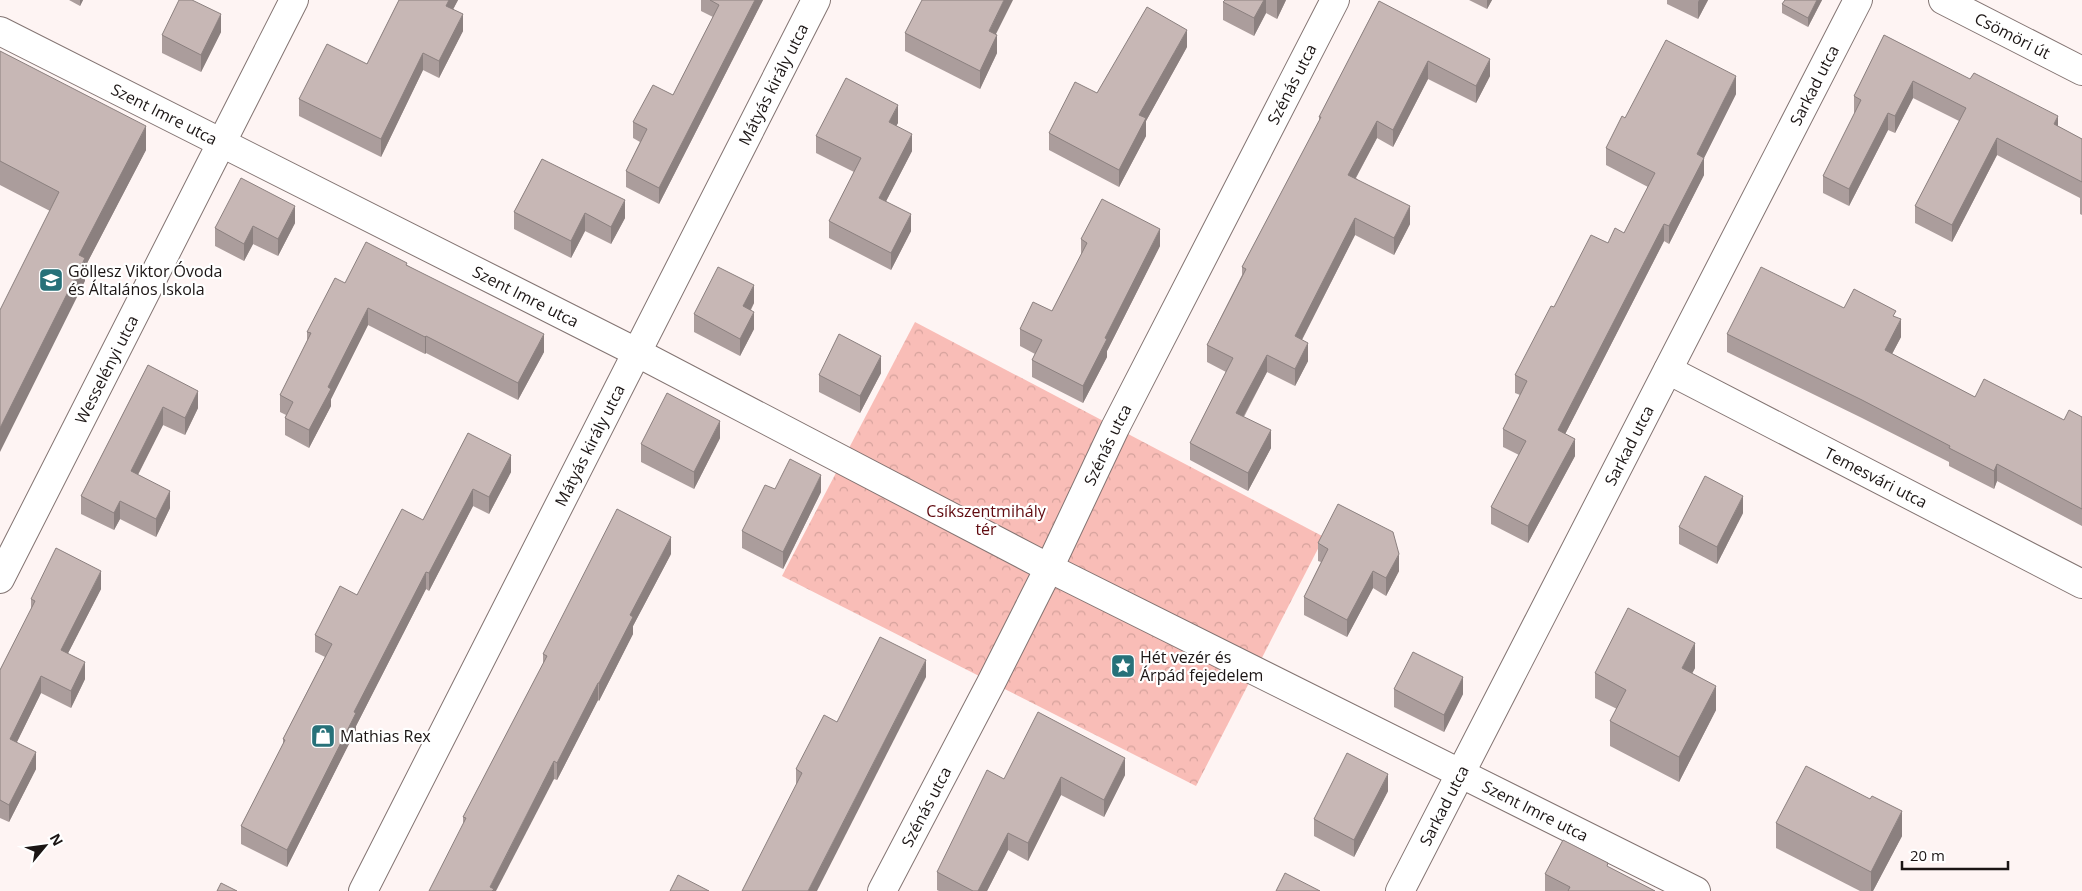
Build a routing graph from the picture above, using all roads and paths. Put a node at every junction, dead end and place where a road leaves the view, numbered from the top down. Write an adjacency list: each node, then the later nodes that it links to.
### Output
1 (294, 0): 8 (street, Wesselényi utca)
2 (816, 0): 9 (street, Mátyás király utca)
3 (1336, 0): 11 (street, Szénás utca)
4 (1858, 0): 10 (street, Sarkad utca)
5 (1943, 0): 7 (street, Csömöri út)
6 (0, 31): 8 (street, Szent Imre utca)
7 (2082, 71)
8 (222, 142): 9 (street, Szent Imre utca); 12 (street, Wesselényi utca)
9 (636, 352): 11 (street, Szent Imre utca); 15 (street, Mátyás király utca)
10 (1668, 370): 13 (street, Temesvári utca); 14 (street, Sarkad utca)
11 (1049, 568): 14 (street, Szent Imre utca); 16 (street, Szénás utca)
12 (0, 579)
13 (2082, 584)
14 (1462, 773): 17 (street, Sarkad utca); 18 (street, Szent Imre utca)
15 (363, 891)
16 (882, 891)
17 (1400, 891)
18 (1696, 891)

